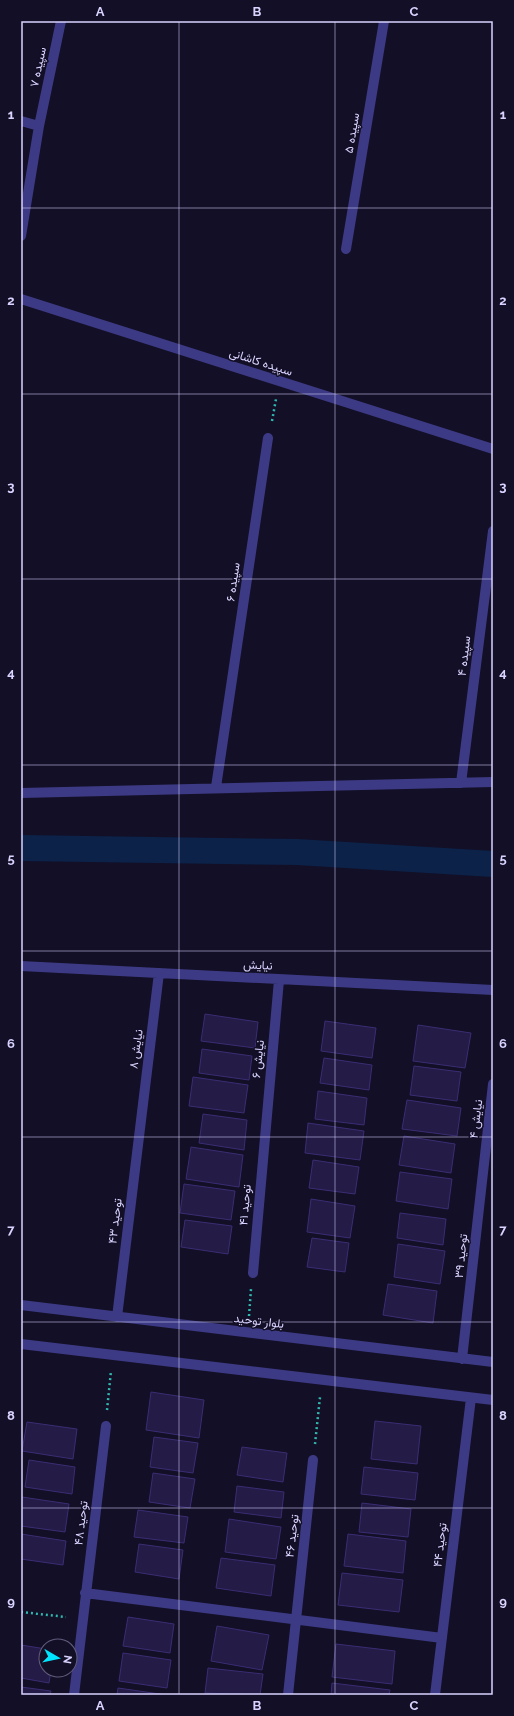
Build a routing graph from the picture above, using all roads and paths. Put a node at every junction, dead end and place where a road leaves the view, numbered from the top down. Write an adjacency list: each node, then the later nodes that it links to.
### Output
1 (61, 21): 4 (street, سپیده ۷)
2 (384, 21): 6 (street, سپیده ۵)
3 (21, 121): 4 (street)
4 (39, 126): 5 (street, سپیده ۷)
5 (21, 234)
6 (346, 249)
7 (21, 299): 8 (street, سپیده کاشانی)
8 (280, 382): 9 (path); 10 (street, سپیده کاشانی)
9 (268, 438): 14 (street, سپیده ۶)
10 (493, 449)
11 (493, 531): 13 (street, سپیده ۴)
12 (493, 782): 13 (street)
13 (461, 784): 14 (street)
14 (216, 787): 15 (street)
15 (21, 793)
16 (21, 966): 17 (street, نیایش)
17 (159, 973): 18 (street, نیایش); 21 (street, نیایش ۸)
18 (279, 980): 19 (street, نیایش); 22 (street, نیایش ۶)
19 (493, 990)
20 (493, 1084): 23 (street, نیایش ۴)
21 (139, 1129): 26 (street, توحید ۴۳)
22 (264, 1140): 24 (street, توحید ۴۱)
23 (485, 1156): 30 (street, توحید ۳۹)
24 (253, 1273): 27 (path)
25 (21, 1305): 26 (street, بلوار توحید)
26 (117, 1317): 27 (street, بلوار توحید)
27 (247, 1332): 30 (street, بلوار توحید)
28 (21, 1344): 29 (street)
29 (113, 1355): 32 (street); 35 (path)
30 (462, 1358): 31 (street, بلوار توحید)
31 (493, 1362)
32 (322, 1380): 33 (street); 36 (path)
33 (471, 1398): 34 (street); 41 (street, توحید ۴۴)
34 (493, 1400)
35 (106, 1426): 37 (street, توحید ۴۸)
36 (313, 1460): 40 (street, توحید ۴۶)
37 (85, 1593): 39 (street, توحید ۴۸); 40 (street)
38 (21, 1612): 39 (path)
39 (83, 1618): 42 (street, توحید ۴۸)
40 (295, 1620): 41 (street); 43 (street, توحید ۴۶)
41 (442, 1638): 44 (street, توحید ۴۴)
42 (74, 1695)
43 (288, 1695)
44 (435, 1695)

